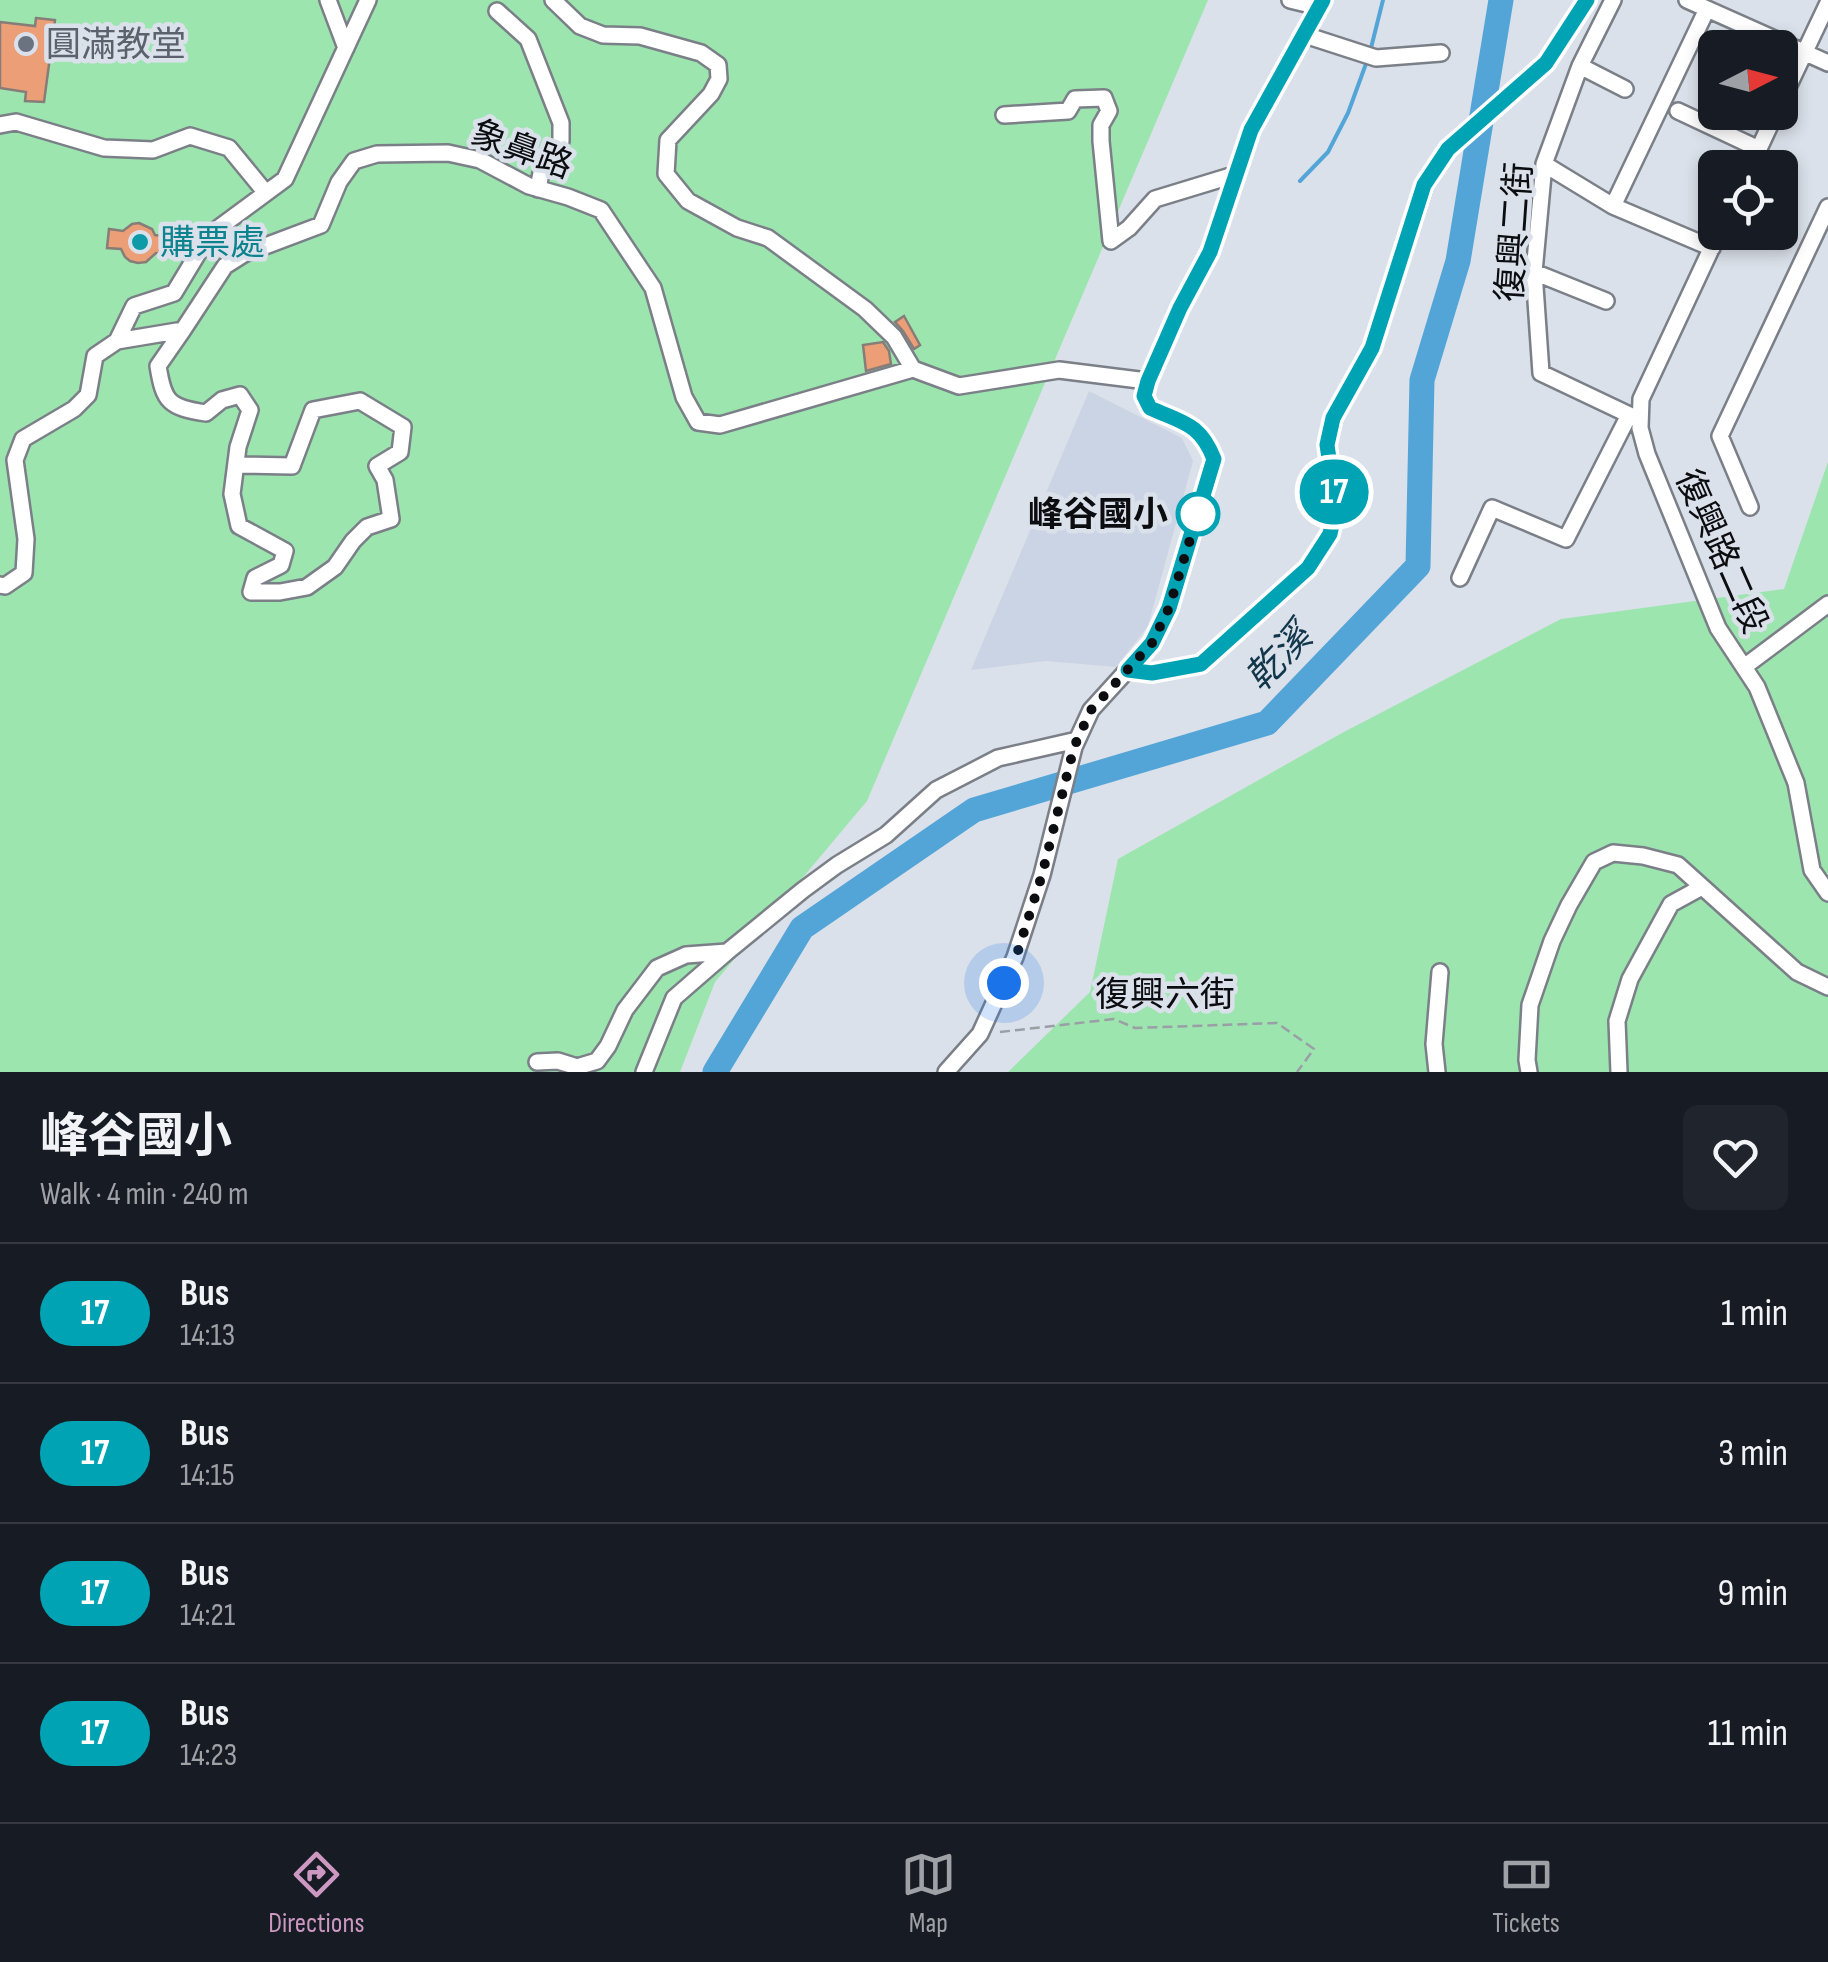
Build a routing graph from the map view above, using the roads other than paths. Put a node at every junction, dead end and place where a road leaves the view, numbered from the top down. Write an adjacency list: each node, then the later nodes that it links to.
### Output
1 (328, 0): 13 (street)
2 (368, 0): 13 (street)
3 (553, 0): 37 (street)
4 (1290, 0): 9 (street)
5 (1587, 0): 46 (street)
6 (1613, 0): 17 (street, 復興二街)
7 (1687, 0): 10 (street)
8 (1828, 3): 14 (street)
9 (1321, 4): 12 (street)
10 (1707, 9): 14 (street); 29 (street)
11 (497, 11): 27 (street)
12 (1304, 35): 15 (street); 26 (street)
13 (346, 48): 28 (street)
14 (1805, 52): 16 (street); 18 (street)
15 (1442, 54)
16 (1828, 63)
17 (1580, 66): 19 (street); 25 (street, 復興二街)
18 (1798, 67)
19 (1625, 89)
20 (1678, 110): 24 (street)
21 (1004, 115): 26 (street)
22 (0, 125): 28 (street)
23 (1768, 130): 24 (street)
24 (1759, 149)
25 (1544, 164): 29 (street); 33 (street, 復興二街)
26 (1237, 174): 38 (street)
27 (538, 188): 35 (street, 象鼻路); 37 (street, 象鼻路)
28 (266, 193): 36 (street)
29 (1613, 206): 31 (street)
30 (1828, 206): 41 (street)
31 (1698, 242)
32 (1711, 250): 39 (street)
33 (1534, 272): 34 (street); 39 (street, 復興二街)
34 (1606, 301)
35 (183, 330): 36 (street); 40 (street)
36 (117, 341): 43 (street)
37 (913, 369): 38 (street)
38 (1148, 381): 46 (street)
39 (1634, 418): 42 (street); 45 (street, 復興路二段)
40 (236, 465): 40 (street)
41 (1750, 506)
42 (1460, 578)
43 (0, 586)
44 (1828, 604): 45 (street)
45 (1744, 667): 49 (street, 復興路二段)
46 (1128, 670): 47 (street)
47 (1076, 743): 50 (street); 55 (street)
48 (1702, 887): 52 (street); 57 (street); 58 (street)
49 (1828, 894)
50 (727, 952): 53 (street); 54 (street)
51 (1440, 972): 56 (street)
52 (1828, 987)
53 (538, 1062)
54 (644, 1072)
55 (946, 1072)
56 (1437, 1072)
57 (1529, 1072)
58 (1619, 1072)

